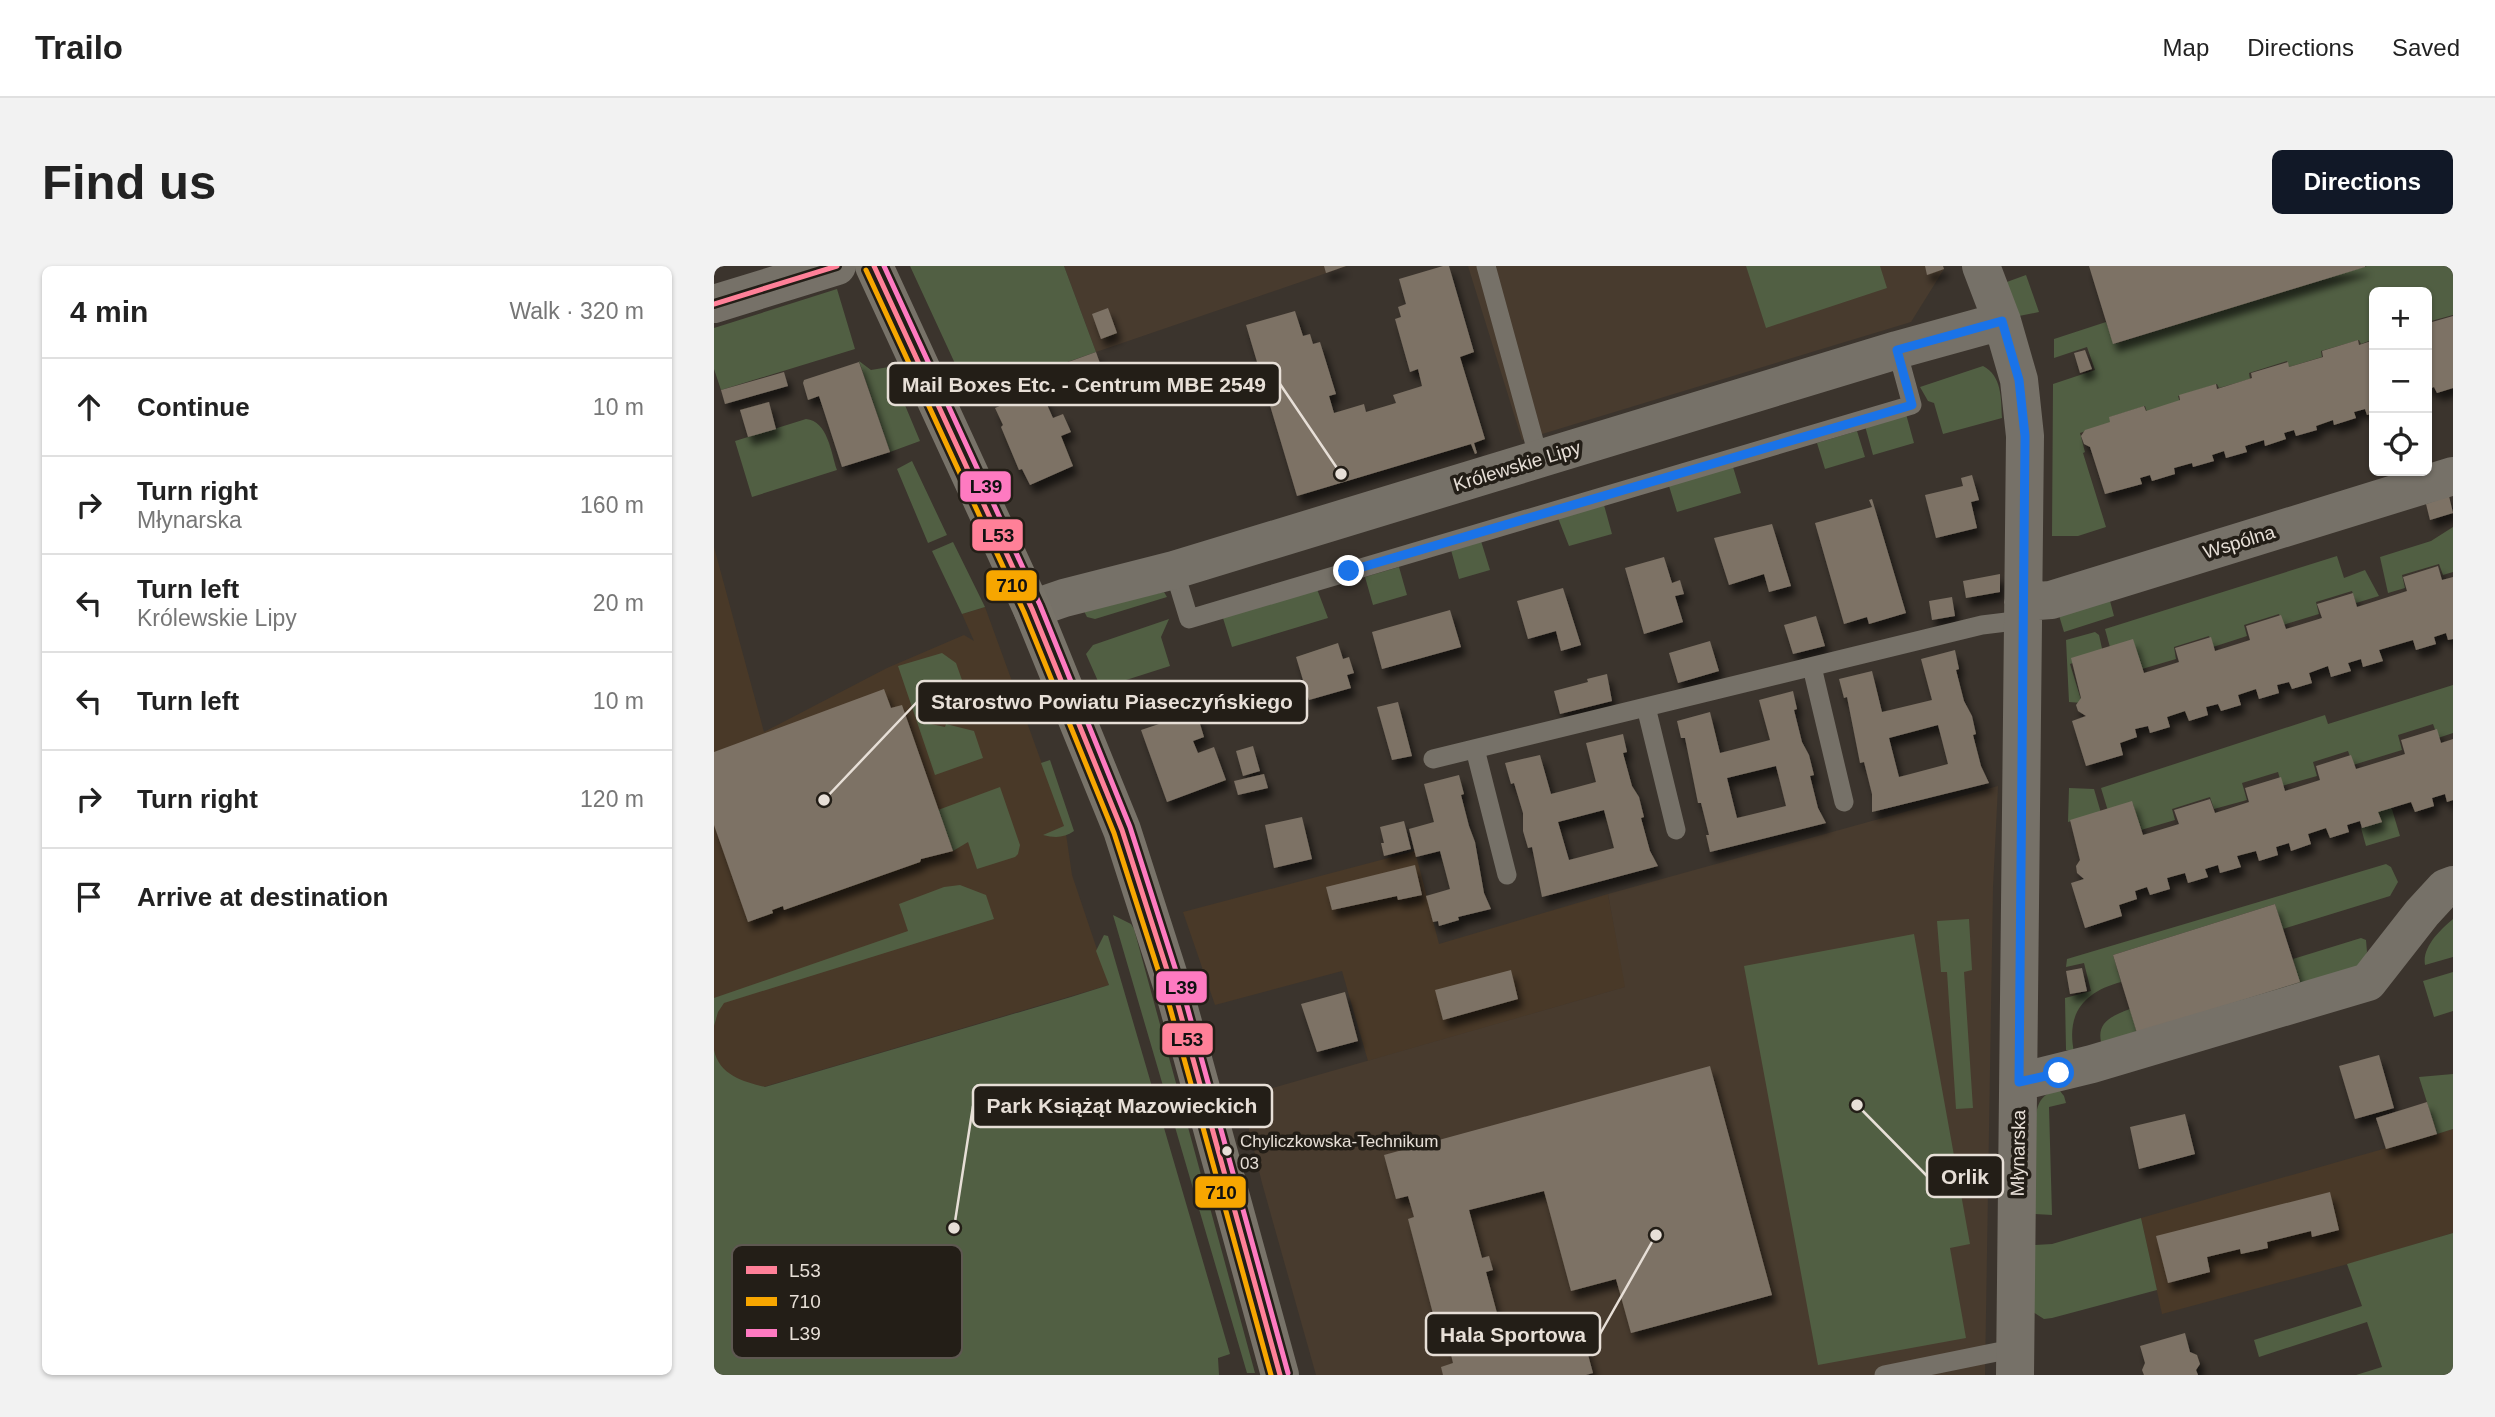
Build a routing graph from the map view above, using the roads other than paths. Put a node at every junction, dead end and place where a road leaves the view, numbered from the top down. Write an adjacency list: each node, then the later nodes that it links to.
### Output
1 (837, 266): 5 (street)
2 (874, 266): 11 (street)
3 (1486, 266): 8 (lane)
4 (1981, 266): 6 (street, Młynarska)
5 (714, 304)
6 (2002, 321): 7 (street, Królewskie Lipy); 12 (street, Młynarska)
7 (1897, 350): 8 (street, Królewskie Lipy); 10 (lane)
8 (1539, 459): 10 (street, Królewskie Lipy)
9 (2453, 476): 12 (street, Wspólna)
10 (1174, 570): 11 (street, Królewskie Lipy)
11 (1032, 609): 23 (street)
12 (2023, 611): 13 (lane); 21 (street, Młynarska)
13 (1812, 667): 14 (lane); 17 (lane)
14 (1646, 707): 15 (lane); 18 (lane)
15 (1475, 749): 16 (lane); 19 (lane)
16 (1433, 760)
17 (1844, 803)
18 (1676, 830)
19 (1507, 875)
20 (2453, 886): 21 (street)
21 (2019, 1082): 22 (street, Młynarska)
22 (2015, 1364): 24 (lane)
23 (1280, 1375)
24 (1884, 1375)

